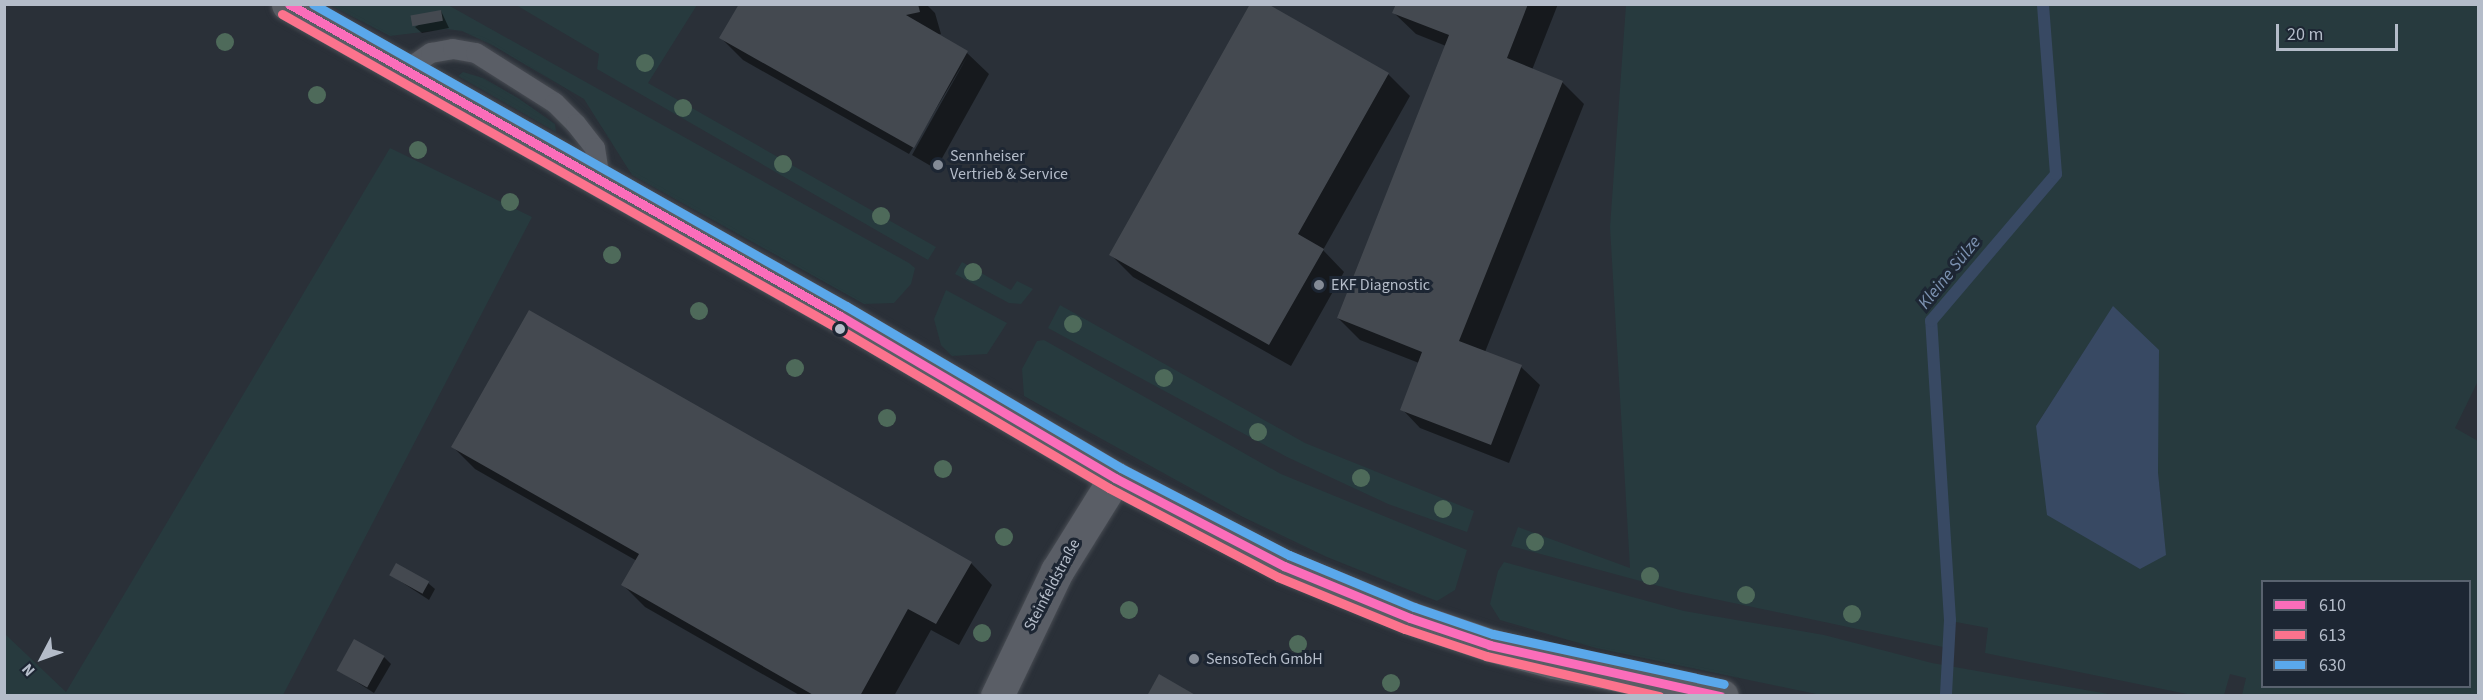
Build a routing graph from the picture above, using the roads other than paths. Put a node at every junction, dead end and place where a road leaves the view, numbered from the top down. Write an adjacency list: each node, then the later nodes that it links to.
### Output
1 (288, 4): 2 (main road)
2 (405, 71): 3 (main road); 3 (lane)
3 (600, 180): 4 (main road)
4 (1114, 478): 5 (street, Steinfeldstraße); 6 (main road)
5 (997, 696)
6 (1722, 696)

